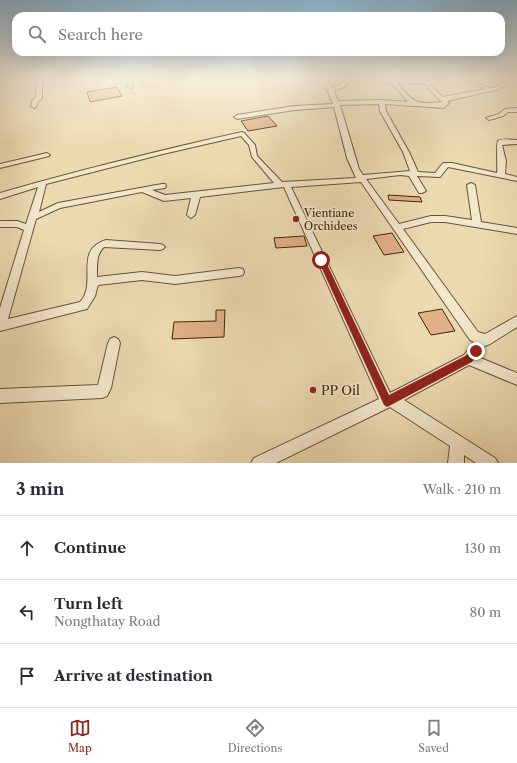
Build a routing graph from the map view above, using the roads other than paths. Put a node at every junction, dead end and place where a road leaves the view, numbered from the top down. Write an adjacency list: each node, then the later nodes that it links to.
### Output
1 (36, 101): 7 (street)
2 (336, 101): 6 (street)
3 (410, 101): 4 (street)
4 (444, 101)
5 (382, 102): 6 (street); 8 (street); 15 (street)
6 (337, 104): 10 (street); 17 (street)
7 (34, 106)
8 (444, 106)
9 (517, 110): 11 (street)
10 (237, 117)
11 (489, 118)
12 (517, 142): 16 (street)
13 (47, 155): 14 (street)
14 (0, 166)
15 (413, 173): 16 (street); 17 (street); 24 (street)
16 (501, 175): 18 (street)
17 (361, 179): 22 (street); 32 (street)
18 (517, 179)
19 (43, 183): 22 (street); 26 (street); 28 (street)
20 (471, 185): 30 (street)
21 (162, 186): 23 (street)
22 (283, 186): 25 (street); 44 (street)
23 (143, 190): 25 (street); 28 (street)
24 (422, 191)
25 (196, 195): 27 (street)
26 (0, 196)
27 (191, 215)
28 (32, 218): 31 (street)
29 (0, 224): 31 (street)
30 (477, 224): 32 (street); 33 (street)
31 (29, 228): 38 (street)
32 (396, 228): 39 (street)
33 (517, 231)
34 (160, 247): 36 (street)
35 (239, 272): 36 (street)
36 (94, 281): 38 (street)
37 (517, 321): 39 (street)
38 (0, 326)
39 (480, 340): 41 (street)
40 (114, 343): 43 (street)
41 (468, 359): 42 (street); 44 (street)
42 (517, 380)
43 (0, 396)
44 (389, 401): 45 (street); 46 (street)
45 (457, 442): 47 (street); 48 (street)
46 (259, 463)
47 (456, 463)
48 (490, 463)

